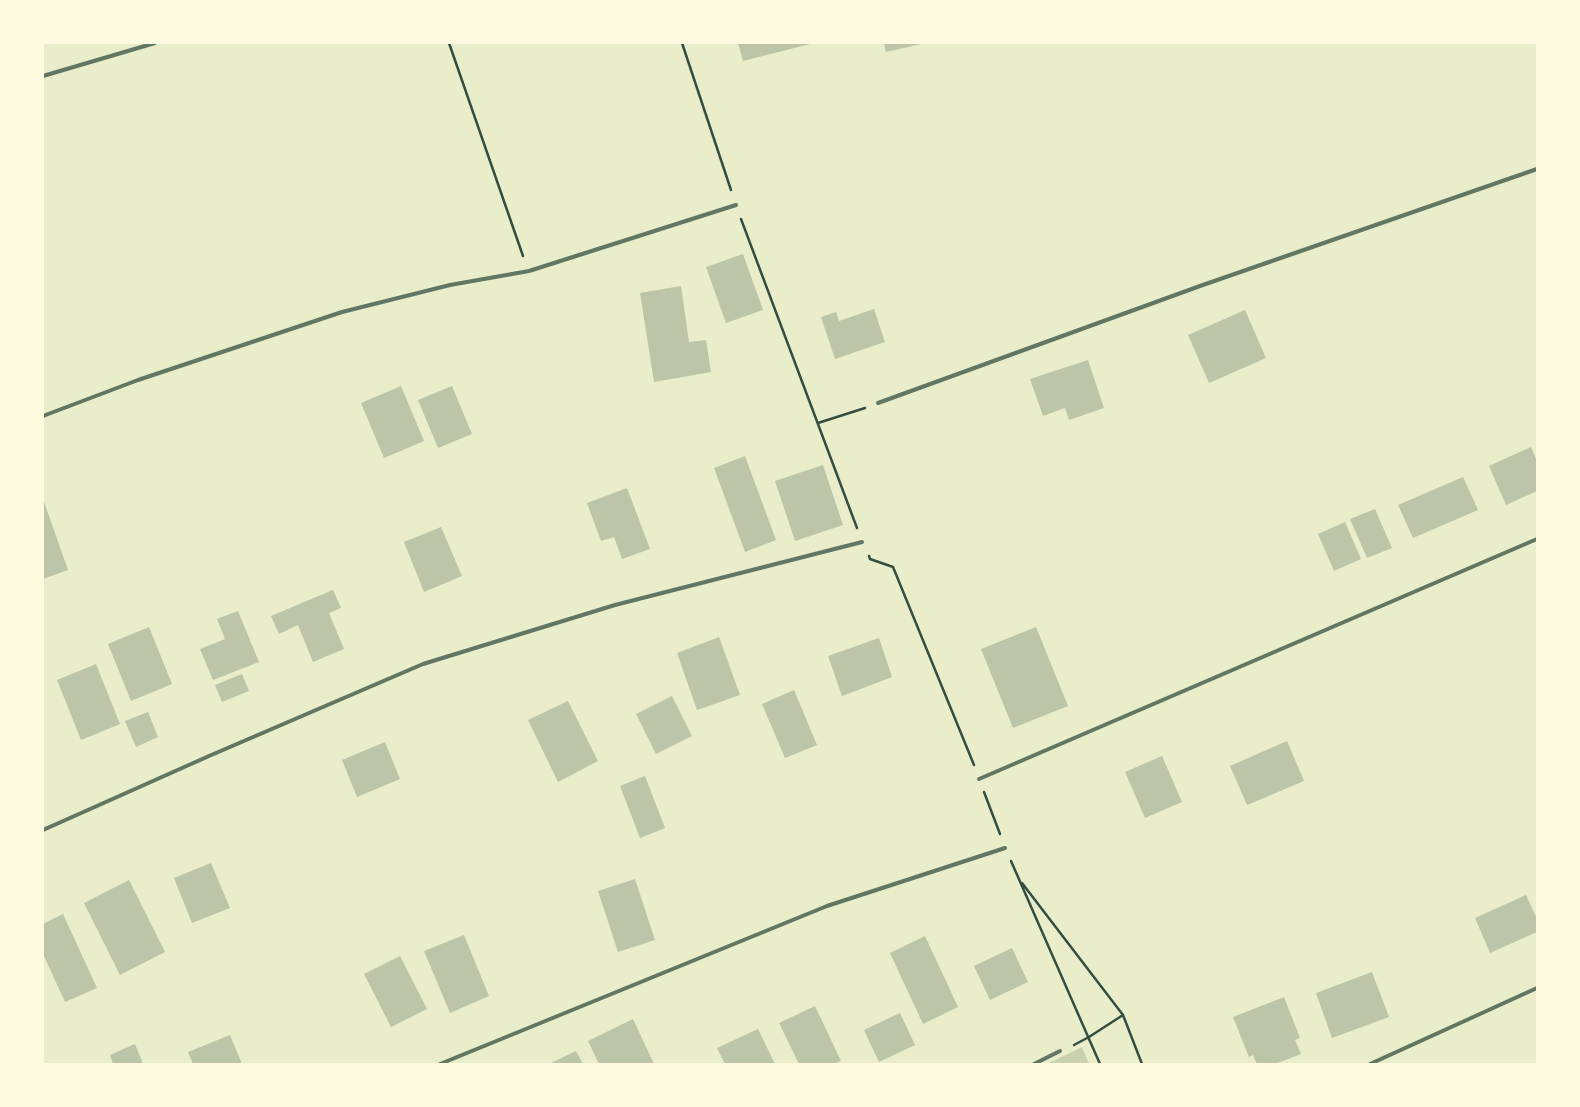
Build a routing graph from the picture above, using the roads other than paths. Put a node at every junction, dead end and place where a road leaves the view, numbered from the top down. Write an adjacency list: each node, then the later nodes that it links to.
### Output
1 (155, 43): 2 (street)
2 (43, 76)
3 (1537, 169): 5 (street)
4 (736, 205): 6 (street)
5 (878, 403)
6 (43, 416)
7 (1537, 539): 9 (street)
8 (862, 542): 10 (street)
9 (979, 779)
10 (43, 830)
11 (1005, 848): 14 (street)
12 (1537, 988): 16 (street)
13 (1060, 1051): 15 (street)
14 (440, 1064)
15 (1034, 1064)
16 (1370, 1064)

